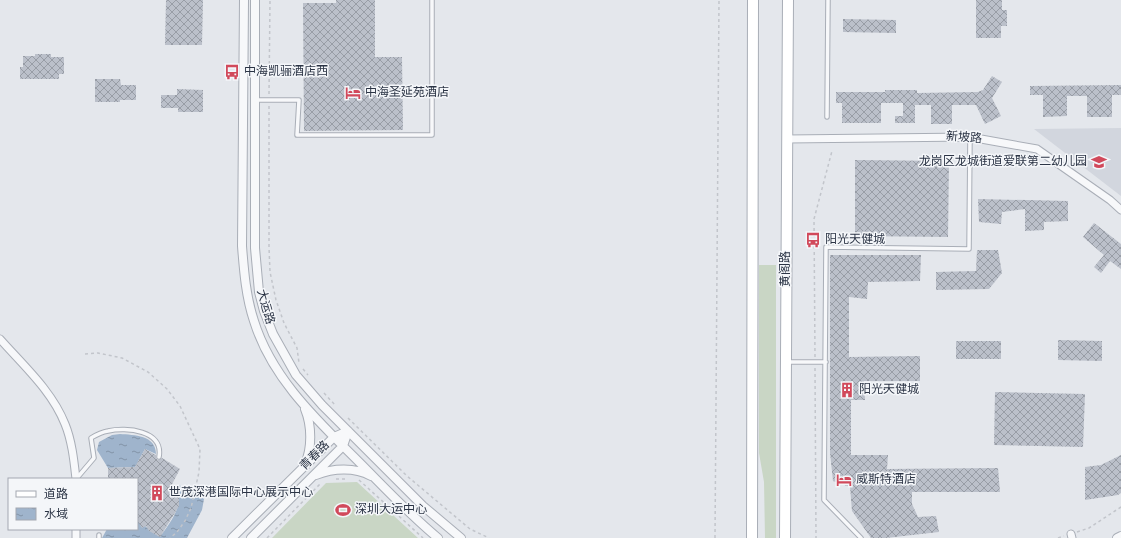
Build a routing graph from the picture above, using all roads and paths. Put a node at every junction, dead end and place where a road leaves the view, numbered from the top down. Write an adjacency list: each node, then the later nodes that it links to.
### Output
1 (244, 0): 23 (street, 大运路)
2 (255, 0): 9 (street, 大运路)
3 (270, 0): 10 (path)
4 (432, 0): 10 (lane)
5 (718, 0): 52 (path)
6 (753, 0): 41 (main road)
7 (788, 0): 13 (main road, 黄阁路)
8 (828, 0): 11 (lane)
9 (255, 100): 10 (lane); 26 (street, 大运路)
10 (268, 100): 21 (path)
11 (827, 117)
12 (970, 137): 13 (street, 新坡路); 15 (street, 新坡路); 20 (lane)
13 (787, 139): 18 (main road, 黄阁路)
14 (832, 151): 19 (path)
15 (1121, 210)
16 (0, 339): 32 (street)
17 (86, 354): 44 (path)
18 (786, 362): 19 (lane); 40 (main road, 黄阁路)
19 (815, 362): 20 (lane); 55 (path)
20 (826, 362): 56 (lane)
21 (308, 375)
22 (322, 391): 24 (path)
23 (304, 406): 27 (street, 大运路); 30 (street)
24 (338, 409)
25 (344, 414): 51 (path)
26 (348, 431): 27 (street, 青春路); 28 (street, 青春路); 50 (street, 大运路)
27 (334, 437): 28 (street, 大运路); 30 (street, 青春路)
28 (343, 446): 31 (street, 青春路); 38 (street, 大运路)
29 (159, 457): 33 (lane)
30 (303, 467): 45 (street, 青春路)
31 (313, 476): 38 (street); 46 (street, 青春路)
32 (76, 478)
33 (77, 478)
34 (325, 479): 47 (path)
35 (331, 479): 36 (path)
36 (351, 479)
37 (358, 479): 48 (path)
38 (377, 480): 49 (street, 大运路)
39 (1121, 507): 42 (path)
40 (785, 527): 53 (main road, 黄阁路); 54 (main road)
41 (751, 536)
42 (1072, 536): 57 (path)
43 (1121, 536): 58 (street)
44 (170, 538)
45 (232, 538)
46 (251, 538)
47 (267, 538)
48 (423, 538)
49 (438, 538)
50 (461, 538)
51 (490, 538)
52 (715, 538)
53 (785, 538)
54 (789, 538)
55 (816, 538)
56 (861, 538)
57 (1058, 538)
58 (1117, 538)

